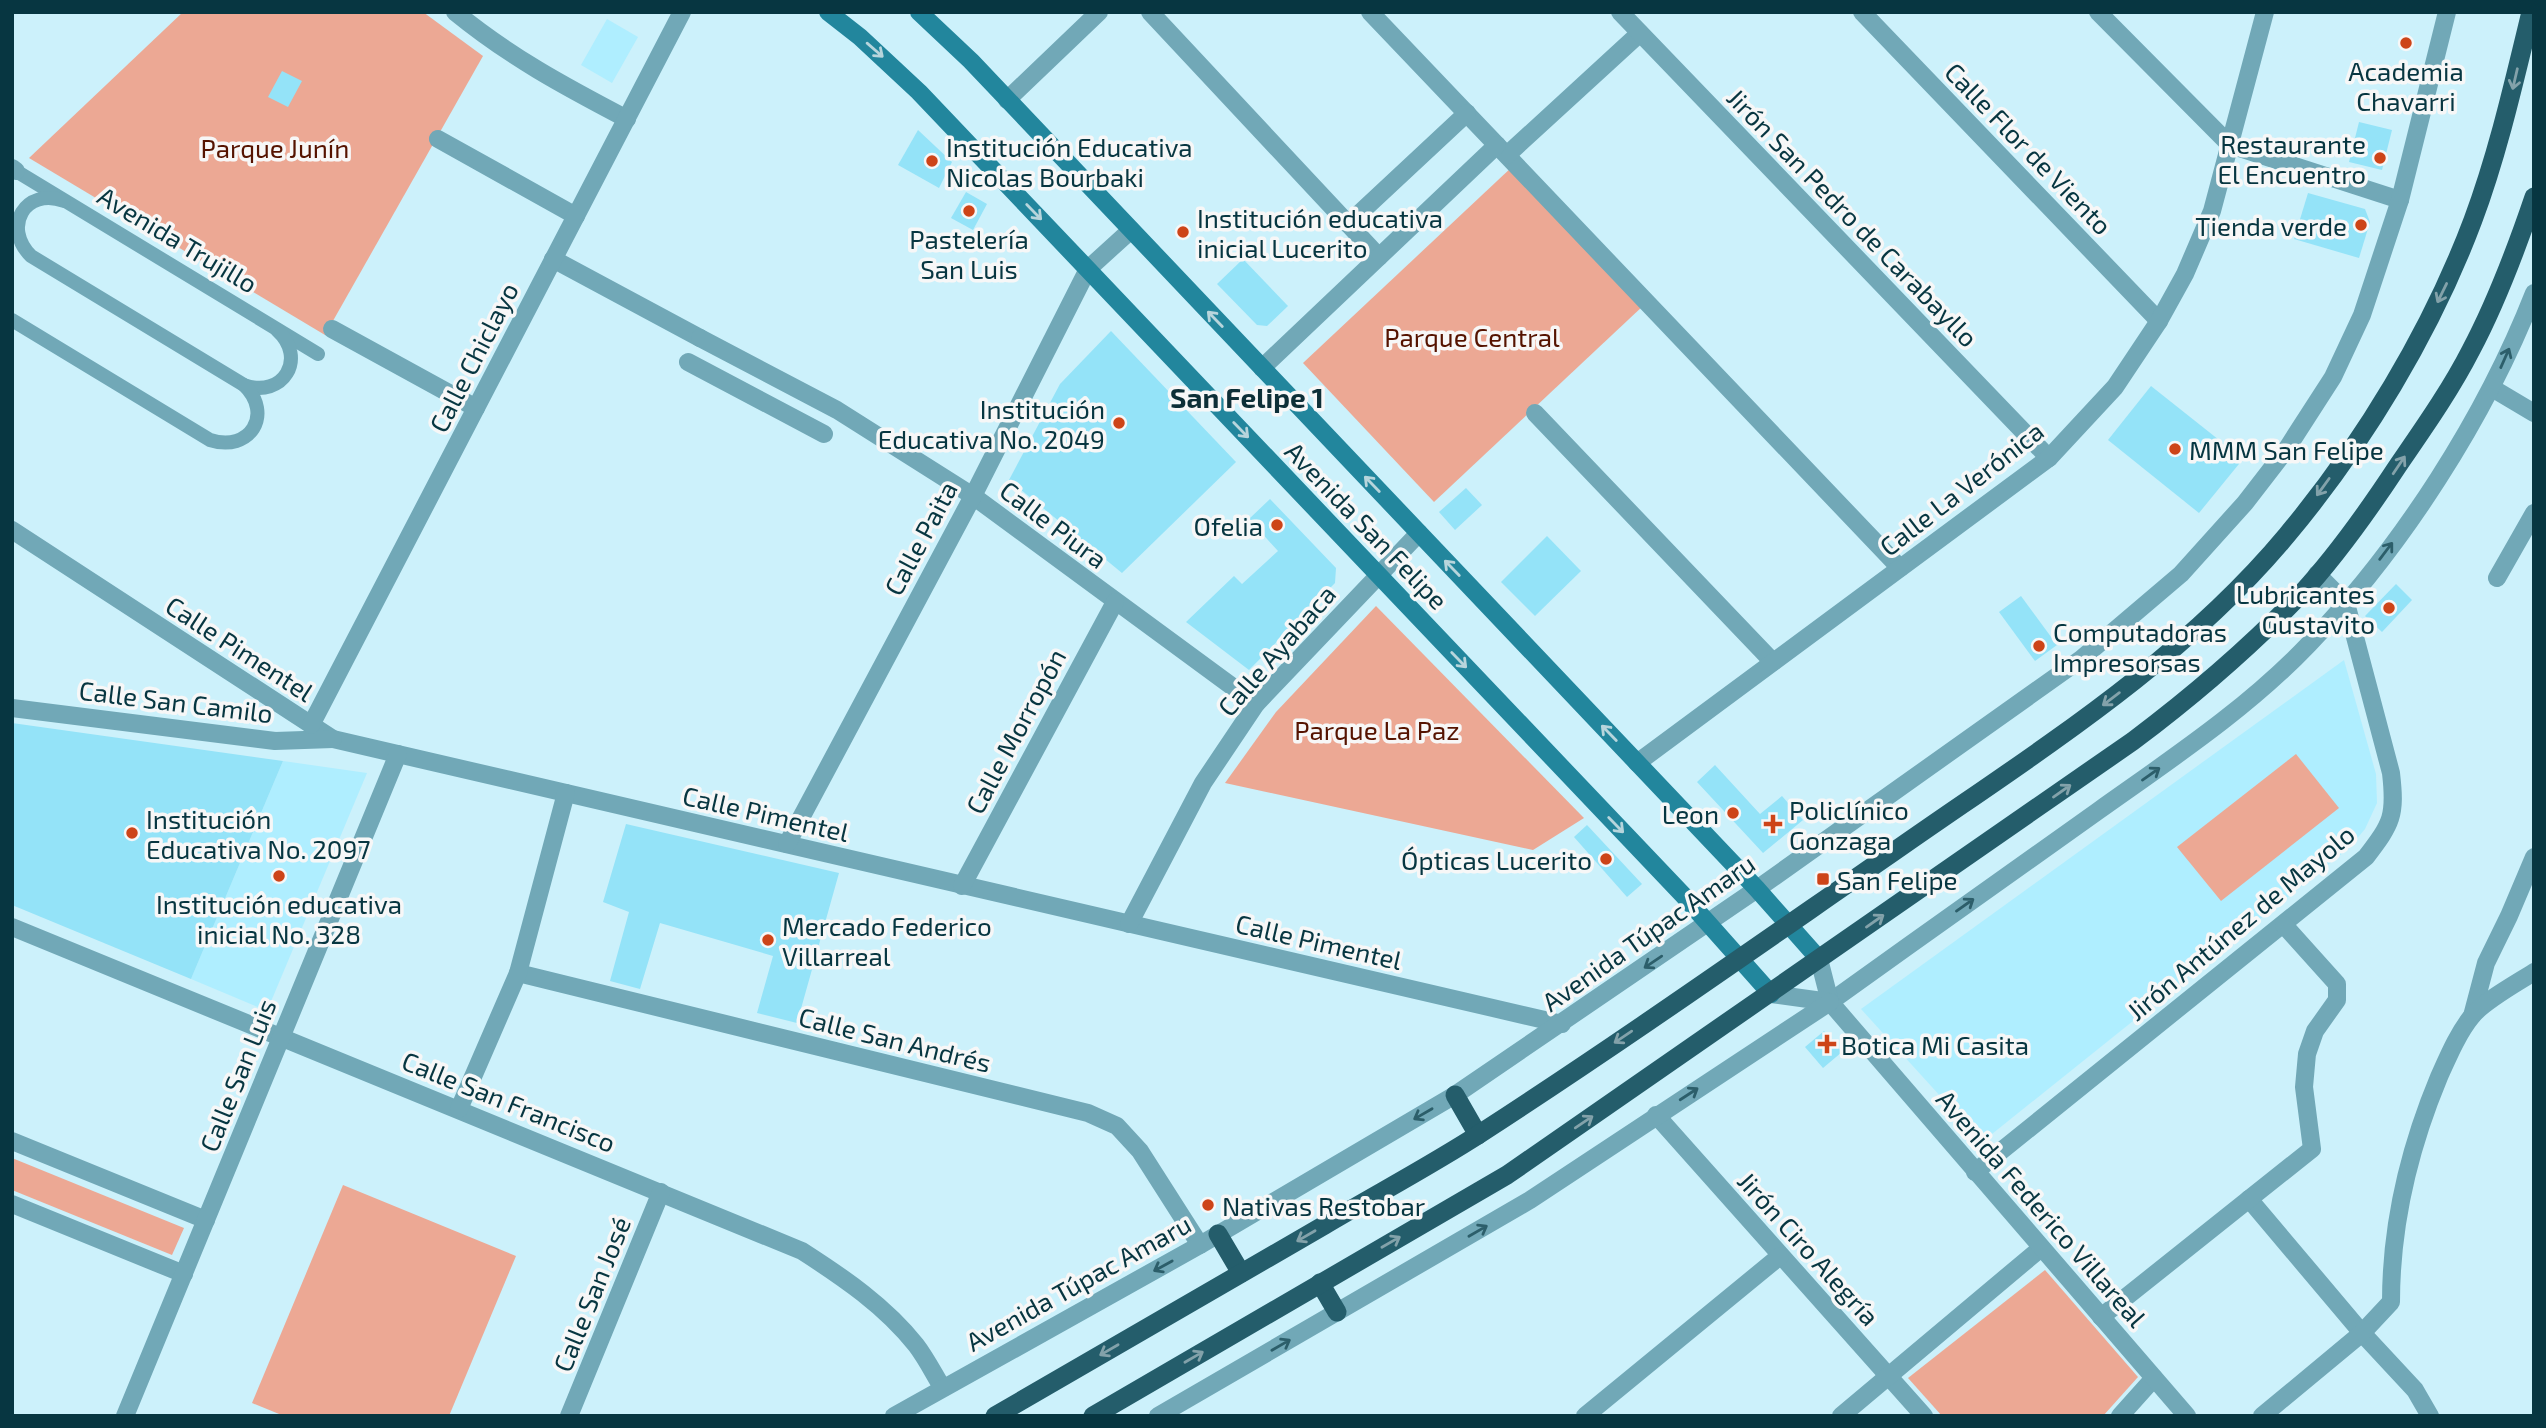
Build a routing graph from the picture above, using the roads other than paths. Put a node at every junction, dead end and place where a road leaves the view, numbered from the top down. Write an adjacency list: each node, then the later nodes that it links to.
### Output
1 (455, 12): 17 (street)
2 (682, 12): 17 (street, Calle Chiclayo)
3 (828, 12): 33 (main road, Avenida San Felipe, one-way to 33)
4 (919, 12): 15 (main road, Avenida San Felipe)
5 (1099, 12): 15 (street)
6 (1150, 12): 26 (street)
7 (1370, 12): 16 (street)
8 (1620, 12): 14 (street, Jirón San Pedro de Carabayllo)
9 (1862, 12): 36 (street, Calle Flor de Viento)
10 (2098, 12): 19 (street)
11 (2265, 12): 19 (street, Calle La Verónica)
12 (2447, 12): 23 (street, Avenida Túpac Amaru)
13 (2531, 12): 73 (highway, one-way to 73)
14 (1640, 33): 20 (street); 48 (street, Jirón San Pedro de Carabayllo)
15 (1007, 100): 27 (main road, Avenida San Felipe)
16 (1466, 113): 20 (street); 26 (street)
17 (626, 119): 25 (street, Calle Chiclayo)
18 (438, 139): 25 (street)
19 (2230, 145): 23 (street); 36 (street, Calle La Verónica)
20 (1502, 150): 31 (street); 53 (street)
21 (13, 171): 24 (lane, Avenida Trujillo)
22 (2534, 198): 28 (highway)
23 (2400, 200): 70 (street, Avenida Túpac Amaru)
24 (64, 201): 30 (lane); 38 (lane, Avenida Trujillo)
25 (576, 216): 32 (street, Calle Chiclayo)
26 (1348, 224): 31 (street)
27 (1131, 230): 33 (street, Calle Paita); 41 (main road, Avenida San Felipe, one-way to 27)
28 (2527, 240): 54 (highway, one-way to 28)
29 (12, 253): 30 (lane)
30 (31, 256): 42 (lane)
31 (1379, 257): 41 (street)
32 (553, 259): 44 (street, Calle Chiclayo); 49 (street, Calle Piura)
33 (1088, 269): 49 (street, Calle Paita); 55 (main road, Avenida San Felipe, one-way to 55)
34 (2534, 293): 43 (street, one-way to 34)
35 (12, 320): 42 (lane)
36 (2159, 321): 48 (street, Calle La Verónica)
37 (331, 329): 44 (street)
38 (277, 330): 39 (lane, Avenida Trujillo); 42 (lane)
39 (318, 354)
40 (688, 362): 47 (street)
41 (1262, 368): 52 (main road, Avenida San Felipe, one-way to 41)
42 (244, 385)
43 (2492, 388): 46 (street); 58 (street, one-way to 43)
44 (476, 408): 62 (street, Calle Chiclayo)
45 (1535, 413): 59 (street)
46 (2534, 413)
47 (824, 434)
48 (2049, 458): 53 (street, Calle La Verónica)
49 (973, 496): 57 (street, Calle Piura); 67 (street, Calle Paita)
50 (2534, 513): 56 (street)
51 (12, 530): 62 (street, Calle Pimentel)
52 (1419, 533): 55 (street, Calle Ayabaca); 65 (main road, Avenida San Felipe, one-way to 52)
53 (1900, 568): 59 (street, Calle La Verónica)
54 (2317, 574): 58 (street); 77 (highway, one-way to 54)
55 (1378, 575): 60 (street, Calle Ayabaca); 71 (main road, Avenida San Felipe, one-way to 71)
56 (2497, 578)
57 (1115, 602): 60 (street, Calle Piura); 69 (street, Calle Morropón)
58 (2346, 603): 74 (street, Jirón Antúnez de Mayolo); 81 (street, one-way to 58)
59 (1773, 662): 65 (street, Calle La Verónica)
60 (1256, 704): 72 (street, Calle Ayabaca)
61 (12, 708): 63 (street, Calle San Camilo)
62 (311, 725): 63 (street, Calle Pimentel)
63 (334, 739): 64 (street, Calle Pimentel)
64 (398, 754): 66 (street, Calle Pimentel); 84 (street, Calle San Luis)
65 (1637, 763): 70 (main road, Avenida San Felipe)
66 (566, 793): 67 (street, Calle Pimentel); 79 (street)
67 (788, 844): 69 (street, Calle Pimentel)
68 (2534, 857): 82 (street)
69 (962, 886): 72 (street, Calle Pimentel)
70 (1757, 889): 71 (street, Avenida Túpac Amaru); 73 (main road, Avenida San Felipe)
71 (1710, 923): 76 (main road, Avenida San Felipe); 83 (street, Avenida Túpac Amaru, one-way to 83)
72 (1129, 924): 83 (street, Calle Pimentel)
73 (1788, 925): 76 (highway); 77 (main road, Avenida San Felipe)
74 (2284, 925): 90 (street, Jirón Antúnez de Mayolo); 92 (street)
75 (12, 927): 84 (street, Calle San Francisco)
76 (1740, 958): 80 (main road, Avenida San Felipe); 88 (highway, one-way to 88)
77 (1819, 960): 80 (highway); 81 (street, Avenida Federico Villareal)
78 (2534, 972): 82 (street)
79 (518, 973): 86 (street); 96 (street, Calle San Andrés)
80 (1770, 994): 81 (street); 101 (highway, one-way to 80)
81 (1830, 1002): 87 (street, one-way to 81); 90 (street, Avenida Federico Villareal)
82 (2472, 1016): 104 (street)
83 (1562, 1024): 85 (street, Avenida Túpac Amaru)
84 (281, 1037): 86 (street, Calle San Francisco); 94 (street, Calle San Luis)
85 (1455, 1095): 88 (highway); 95 (street, Avenida Túpac Amaru, one-way to 95)
86 (459, 1109): 91 (street, Calle San Francisco)
87 (1656, 1115): 98 (street, Jirón Ciro Alegría); 102 (street, one-way to 87)
88 (1478, 1135): 99 (highway, one-way to 99)
89 (12, 1141): 94 (street)
90 (1975, 1172): 97 (street, Avenida Federico Villareal)
91 (661, 1192): 107 (street, Calle San Francisco); 110 (street, Calle San José)
92 (2249, 1199): 103 (street); 104 (street)
93 (12, 1204): 100 (street)
94 (206, 1220): 100 (street, Calle San Luis)
95 (1218, 1234): 96 (street, Avenida Túpac Amaru); 99 (highway)
96 (1200, 1245): 107 (street, Avenida Túpac Amaru, one-way to 107)
97 (2041, 1248): 103 (street, Avenida Federico Villareal); 105 (street)
98 (1780, 1256): 105 (street, Jirón Ciro Alegría); 115 (street)
99 (1241, 1273): 112 (highway, one-way to 112)
100 (184, 1274): 109 (street, Calle San Luis)
101 (1320, 1283): 102 (highway); 108 (highway, one-way to 101)
102 (1337, 1312): 114 (street, one-way to 102)
103 (2101, 1317): 106 (street, Avenida Federico Villareal)
104 (2362, 1333): 120 (street); 121 (street)
105 (1887, 1375): 116 (street); 117 (street, Jirón Ciro Alegría)
106 (2154, 1378): 118 (street); 119 (street, Avenida Federico Villareal)
107 (942, 1387): 111 (street, Avenida Túpac Amaru)
108 (1124, 1408): 113 (highway)
109 (125, 1416)
110 (569, 1416)
111 (894, 1416)
112 (995, 1416)
113 (1093, 1416)
114 (1158, 1416)
115 (1585, 1416)
116 (1841, 1416)
117 (1924, 1416)
118 (2120, 1416)
119 (2187, 1416)
120 (2262, 1416)
121 (2430, 1416)

